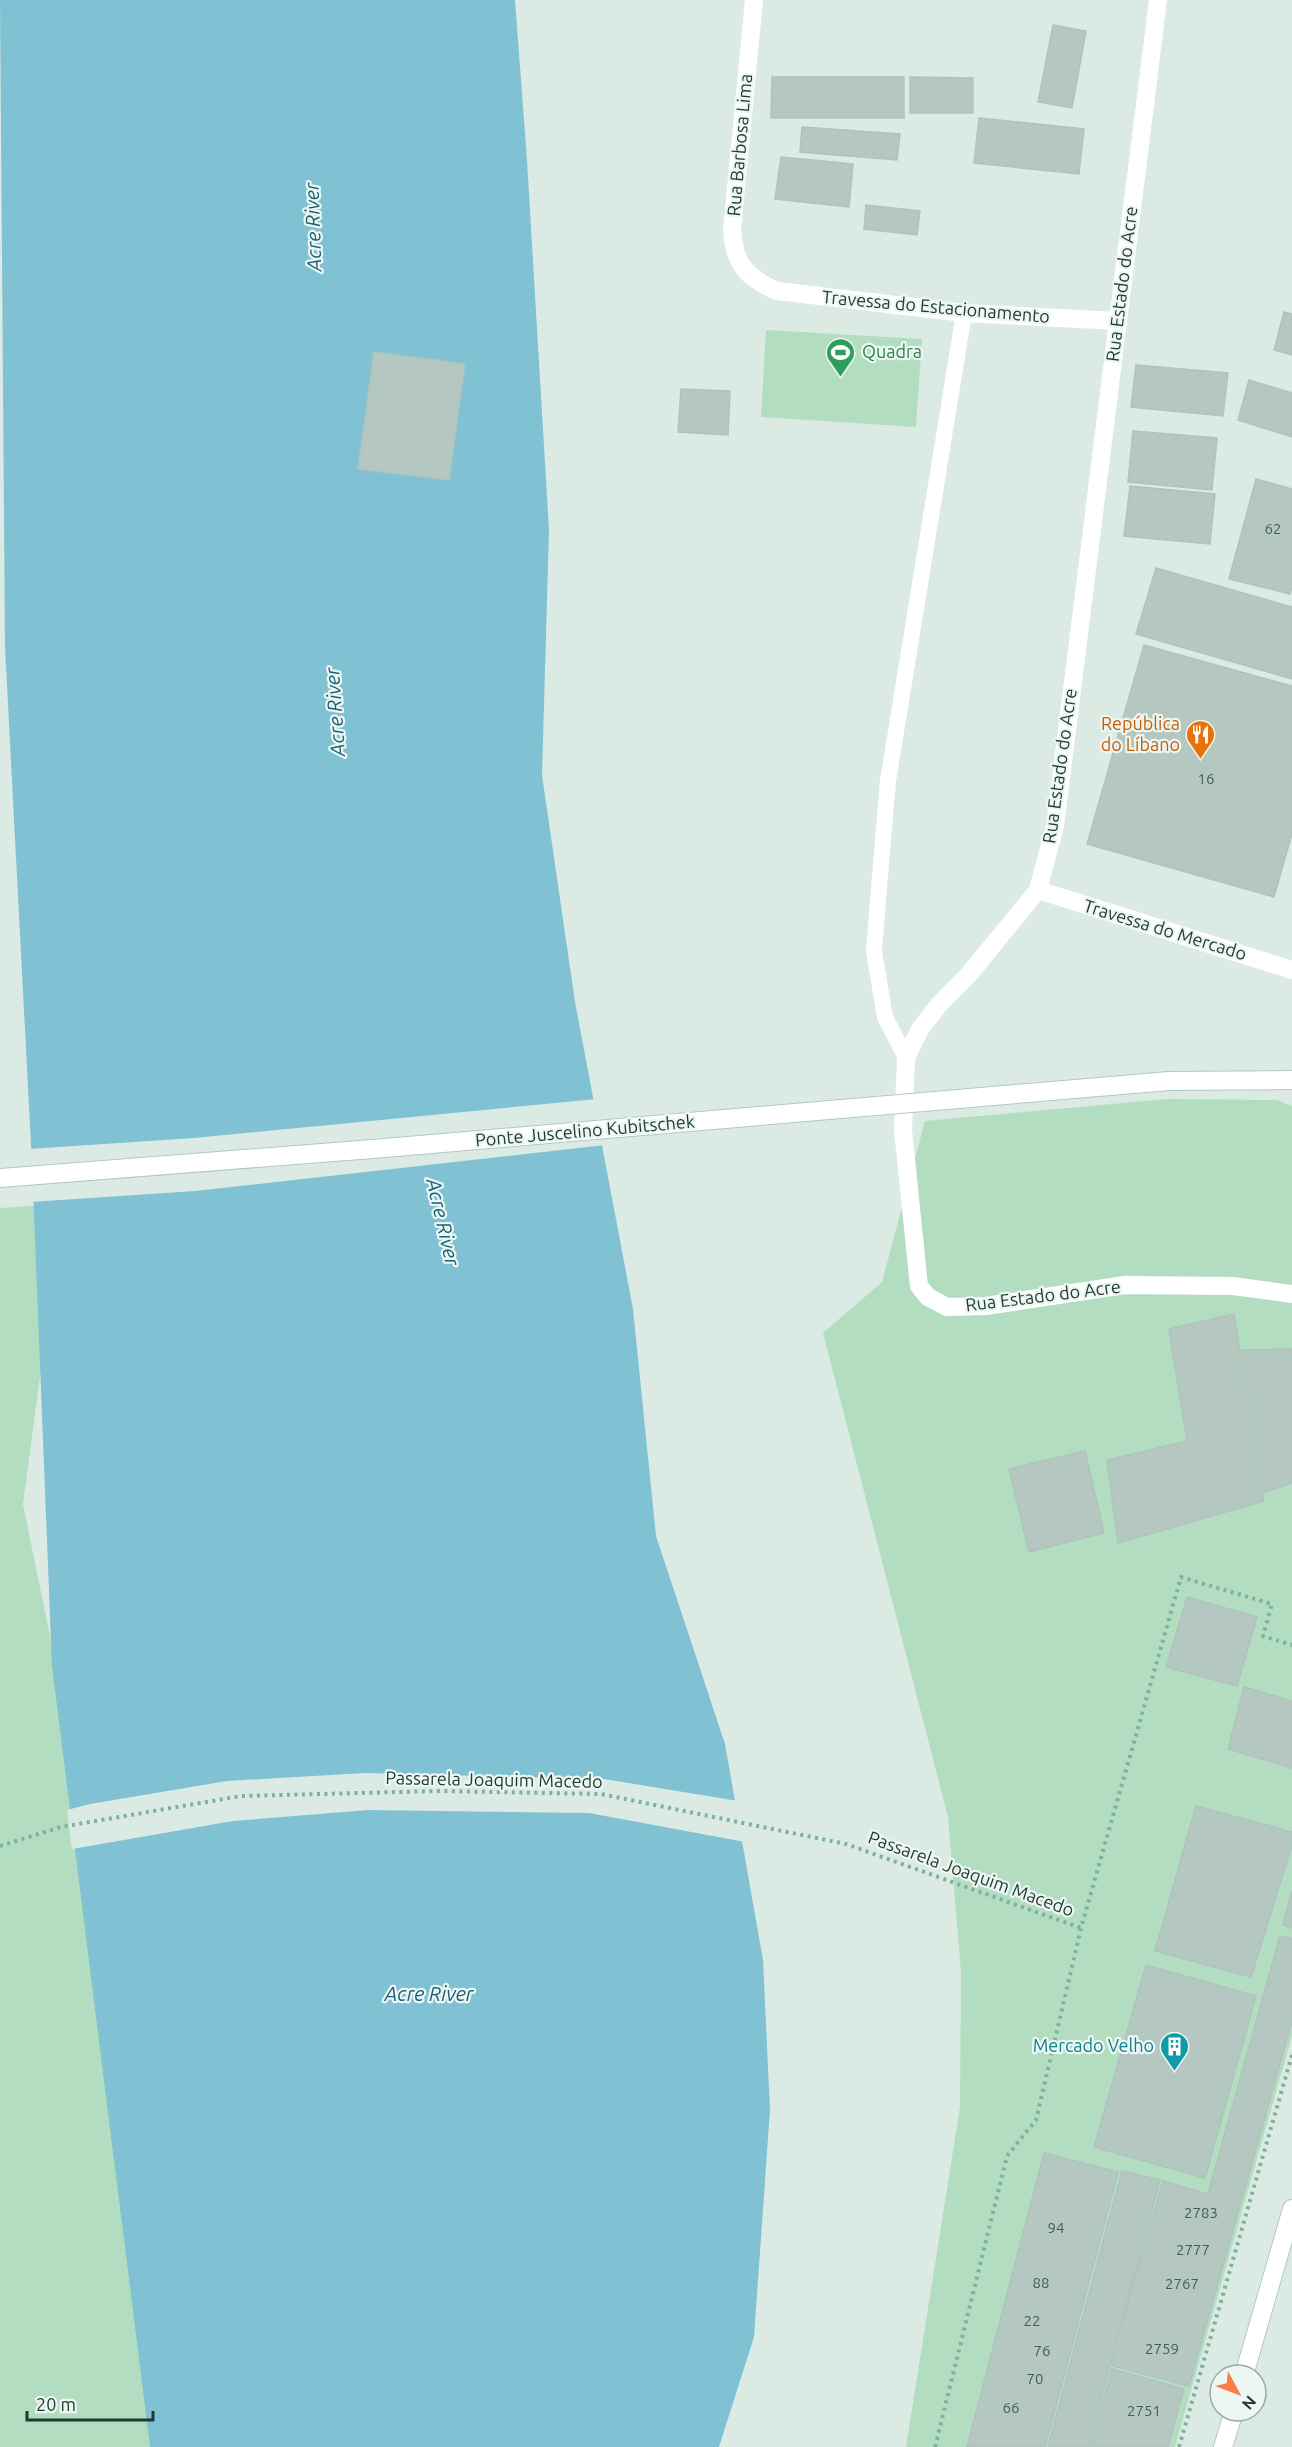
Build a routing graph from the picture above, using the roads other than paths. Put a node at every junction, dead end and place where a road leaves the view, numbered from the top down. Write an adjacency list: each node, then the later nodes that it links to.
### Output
1 (754, 0): 3 (street, Rua Barbosa Lima)
2 (1158, 0): 5 (street, Rua Estado do Acre)
3 (756, 282): 4 (street, Travessa do Estacionamento)
4 (964, 313): 5 (street, Travessa do Estacionamento); 8 (lane)
5 (1117, 321): 6 (street, Rua Estado do Acre)
6 (1038, 890): 7 (street, Travessa do Mercado); 8 (street, Rua Estado do Acre)
7 (1292, 970)
8 (906, 1058): 11 (street, Rua Estado do Acre)
9 (1290, 1081): 10 (street, Ponte Juscelino Kubitschek, bridge)
10 (0, 1178)
11 (1292, 1294)
12 (1292, 2210): 13 (street)
13 (1247, 2363)
14 (1230, 2423): 15 (street)
15 (1223, 2447)

